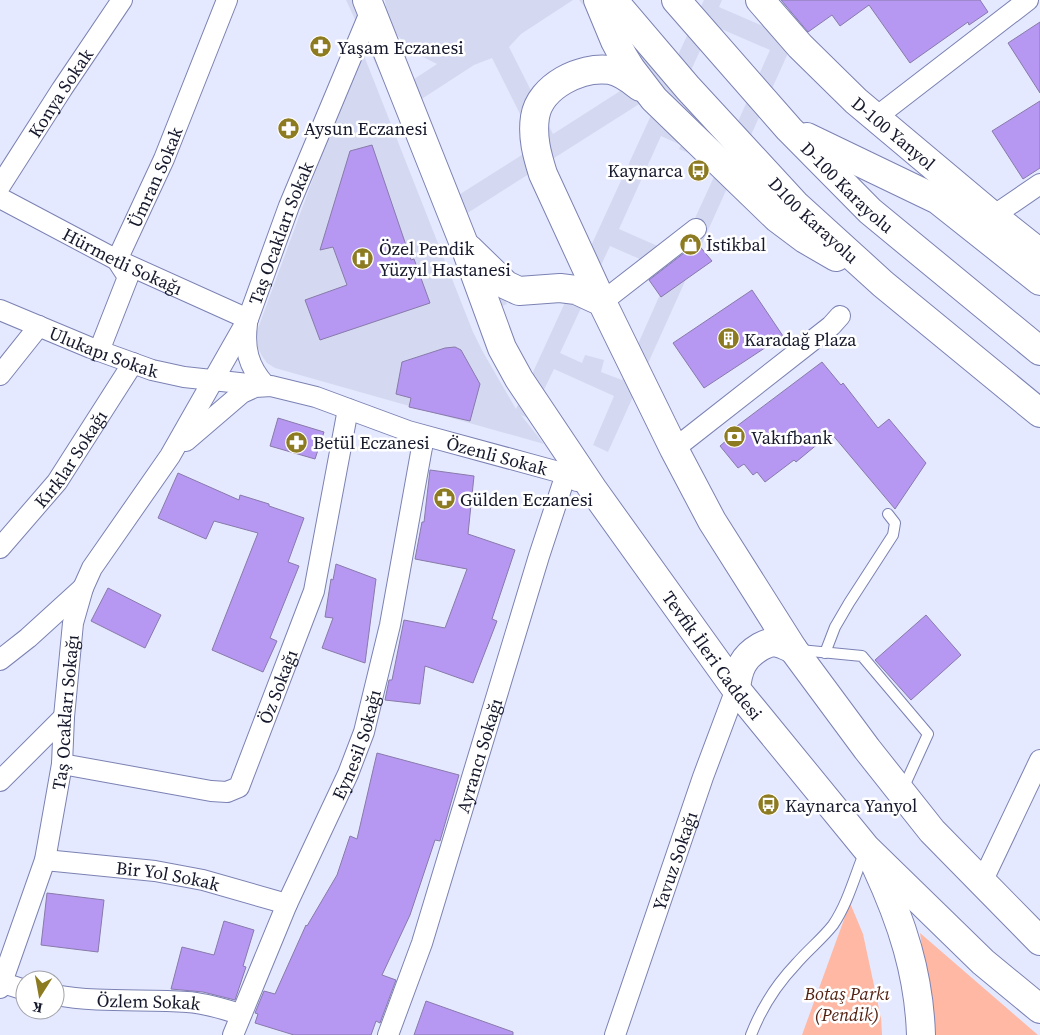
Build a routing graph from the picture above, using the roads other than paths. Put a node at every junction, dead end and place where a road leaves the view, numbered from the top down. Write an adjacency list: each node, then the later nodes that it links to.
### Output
1 (122, 0): 13 (street, Konya Sokak)
2 (227, 0): 19 (street, Ümran Sokak)
3 (598, 0): 9 (main road)
4 (613, 0): 21 (main road, D100 Karayolu)
5 (676, 0): 11 (main road, D-100 Karayolu)
6 (760, 0): 10 (main road, D-100 Yanyol)
7 (1028, 0): 10 (street)
8 (369, 5): 17 (main road, Tevfik İleri Caddesi); 27 (street, Taş Ocakları Sokak)
9 (654, 99): 21 (main road); 23 (main road)
10 (875, 118): 15 (main road, D-100 Yanyol)
11 (789, 128): 20 (main road); 30 (main road, D-100 Karayolu)
12 (1040, 184): 15 (street)
13 (0, 186)
14 (0, 198): 19 (street, Hürmetli Sokağı)
15 (993, 216): 18 (main road, D-100 Yanyol)
16 (696, 229): 23 (street)
17 (464, 244): 22 (main road, Tevfik İleri Caddesi); 26 (main road, Tevfik İleri Caddesi)
18 (1040, 252)
19 (117, 260): 27 (street, Hürmetli Sokağı); 29 (street)
20 (1040, 281)
21 (883, 284): 36 (main road, D100 Karayolu)
22 (519, 291): 23 (main road); 26 (main road)
23 (602, 302): 38 (main road)
24 (0, 310): 28 (street, Ulukapı Sokak)
25 (840, 316): 38 (street)
26 (490, 318): 41 (main road, Tevfik İleri Caddesi)
27 (248, 319): 33 (street); 34 (street)
28 (39, 326): 29 (street, Ulukapı Sokak); 32 (street)
29 (99, 350): 31 (street, Ulukapı Sokak)
30 (1040, 351)
31 (133, 363): 33 (street, Ulukapı Sokak); 43 (street, Kırklar Sokağı)
32 (0, 375)
33 (214, 380): 34 (street, Ulukapı Sokak); 39 (street)
34 (261, 386): 35 (street, Özenli Sokak); 39 (street)
35 (348, 409): 37 (street, Özenli Sokak); 51 (street, Öz Sokağı)
36 (1040, 412)
37 (424, 436): 40 (street, Özenli Sokak); 57 (street, Eynesil Sokağı)
38 (674, 450): 45 (main road)
39 (170, 456): 44 (street, Taş Ocakları Sokağı)
40 (566, 474): 41 (street, Özenli Sokak); 65 (street, Ayrancı Sokağı)
41 (594, 490): 48 (main road, Tevfik İleri Caddesi)
42 (888, 514): 46 (lane)
43 (0, 548)
44 (83, 588): 47 (street); 49 (street, Taş Ocakları Sokağı)
45 (793, 649): 46 (lane); 48 (main road); 53 (main road)
46 (825, 652): 53 (lane)
47 (0, 660)
48 (736, 689): 54 (main road, Tevfik İleri Caddesi); 66 (street, Yavuz Sokağı)
49 (64, 717): 51 (street, Taş Ocakları Sokağı); 52 (street)
50 (1040, 760): 56 (street)
51 (62, 764): 55 (street, Taş Ocakları Sokağı)
52 (0, 781)
53 (902, 792): 56 (main road)
54 (868, 850): 62 (main road, Tevfik İleri Caddesi); 67 (lane); 68 (main road)
55 (45, 860): 57 (street, Bir Yol Sokak); 59 (street, Taş Ocakları Sokağı)
56 (982, 882): 58 (main road)
57 (288, 904): 63 (street, Eynesil Sokağı)
58 (1040, 941)
59 (1, 984): 60 (street)
60 (15, 988)
61 (65, 996): 63 (street, Özlem Sokak)
62 (1040, 1009)
63 (240, 1014): 64 (street, Eynesil Sokağı)
64 (233, 1035)
65 (388, 1035)
66 (614, 1035)
67 (751, 1035)
68 (921, 1035)

